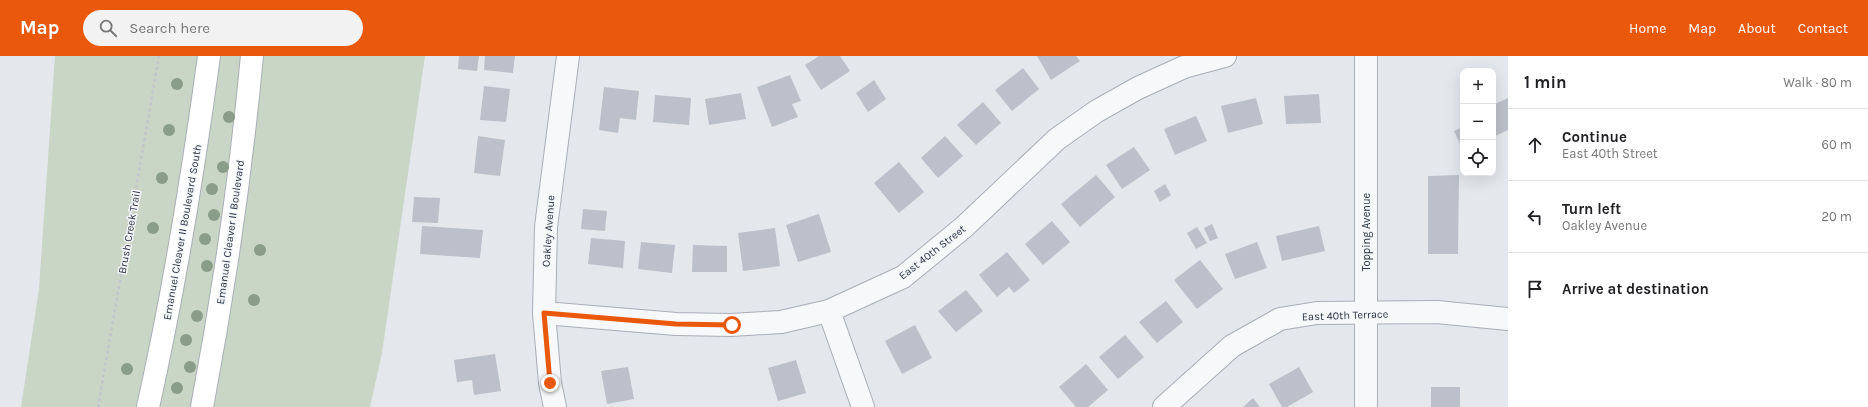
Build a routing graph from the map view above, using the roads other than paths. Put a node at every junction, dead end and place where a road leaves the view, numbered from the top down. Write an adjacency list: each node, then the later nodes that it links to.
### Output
1 (209, 56): 10 (main road, Emanuel Cleaver II Boulevard South)
2 (252, 56): 11 (main road, Emanuel Cleaver II Boulevard)
3 (568, 56): 7 (street, Oakley Avenue)
4 (1225, 56): 6 (street, East 40th Street)
5 (1366, 56): 8 (street, Topping Avenue)
6 (829, 311): 7 (street, East 40th Street); 13 (street)
7 (544, 313): 12 (street, Oakley Avenue)
8 (1366, 313): 9 (street, East 40th Terrace); 14 (street, East 40th Terrace); 15 (street, Topping Avenue)
9 (1508, 319)
10 (148, 407)
11 (202, 407)
12 (555, 407)
13 (863, 407)
14 (1164, 407)
15 (1366, 407)

